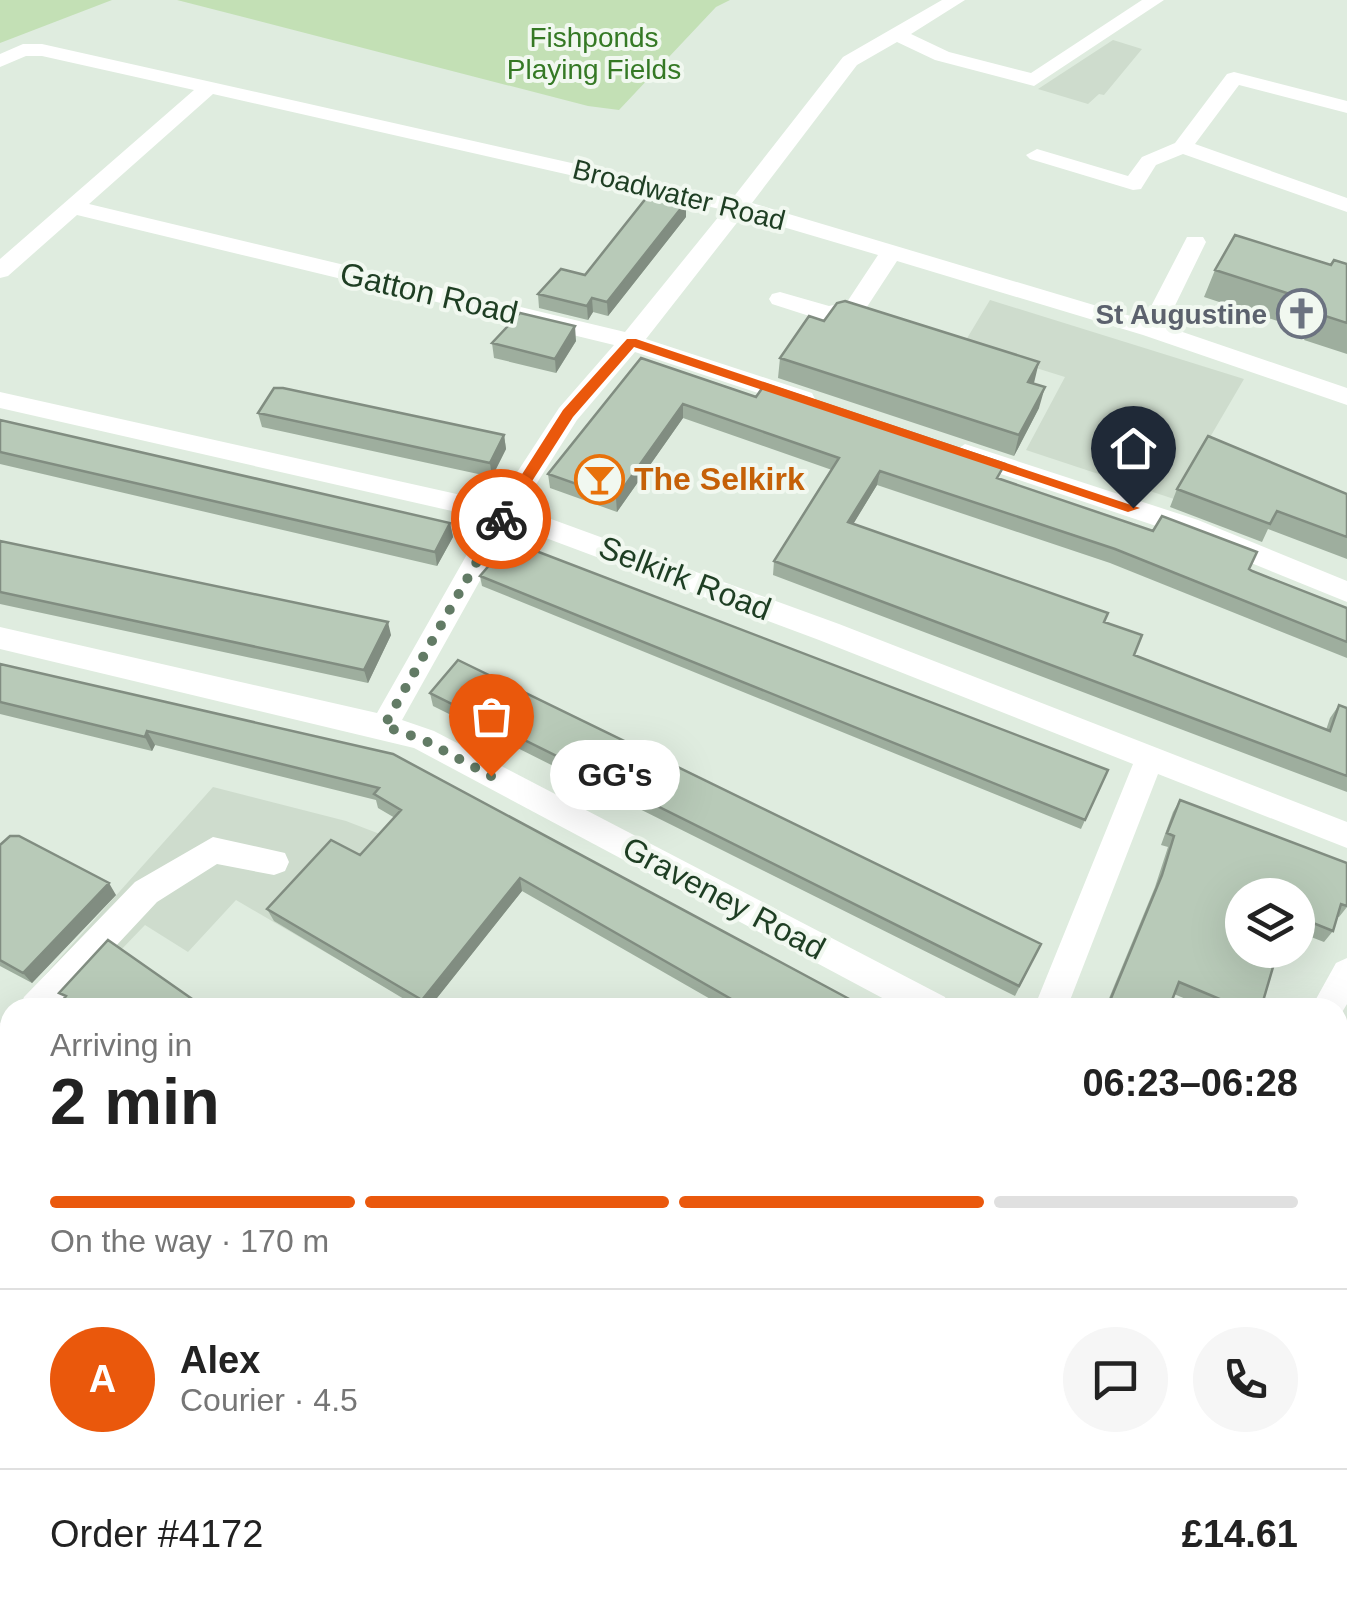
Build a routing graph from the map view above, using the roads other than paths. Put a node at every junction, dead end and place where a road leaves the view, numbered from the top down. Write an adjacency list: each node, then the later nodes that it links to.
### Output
1 (956, 0): 3 (street)
2 (1155, 0): 3 (street)
3 (896, 34): 11 (street)
4 (0, 61): 5 (street, Broadwater Road)
5 (208, 88): 10 (street); 11 (street, Broadwater Road)
6 (1347, 107): 7 (street)
7 (1182, 147): 8 (street); 9 (street)
8 (1036, 155)
9 (1347, 205)
10 (73, 207): 14 (street); 17 (street, Gatton Road)
11 (739, 207): 13 (street, Broadwater Road); 17 (street)
12 (1195, 242): 16 (street)
13 (891, 252): 15 (street); 16 (street, Broadwater Road)
14 (0, 270)
15 (780, 299)
16 (1150, 330): 18 (street, Broadwater Road)
17 (631, 342): 20 (street, Gatton Road); 22 (street)
18 (1347, 397)
19 (0, 400): 22 (street, Selkirk Road)
20 (830, 408)
21 (939, 444): 23 (street)
22 (504, 512): 25 (street); 26 (street, Selkirk Road)
23 (1347, 592)
24 (0, 638): 25 (street, Graveney Road)
25 (384, 726): 31 (street, Graveney Road)
26 (1150, 757): 27 (street, Selkirk Road); 32 (street)
27 (1347, 834)
28 (274, 862): 30 (street)
29 (1347, 974): 33 (street)
30 (45, 998)
31 (913, 998)
32 (1054, 998)
33 (1332, 998)

